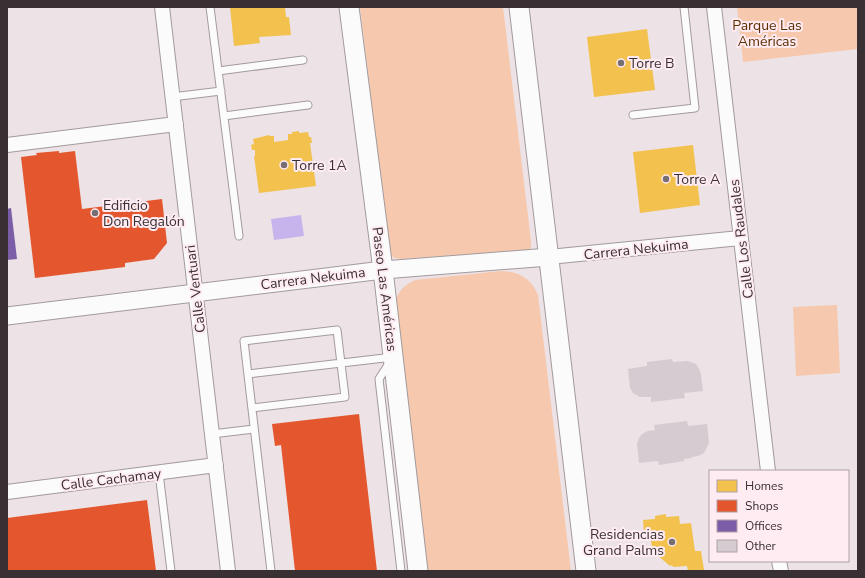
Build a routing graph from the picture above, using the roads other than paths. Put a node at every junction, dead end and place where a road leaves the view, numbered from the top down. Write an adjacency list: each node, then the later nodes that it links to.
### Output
1 (162, 7): 10 (street, Calle Ventuari)
2 (210, 7): 8 (lane)
3 (349, 7): 19 (main road, Paseo Las Américas)
4 (519, 7): 18 (main road)
5 (684, 7): 12 (lane)
6 (714, 7): 17 (street, Calle Los Raudales)
7 (303, 60): 8 (lane)
8 (218, 71): 9 (lane)
9 (221, 91): 10 (lane); 13 (lane)
10 (172, 97): 14 (street, Calle Ventuari)
11 (308, 105): 13 (lane)
12 (633, 115)
13 (224, 116): 16 (lane)
14 (176, 124): 15 (street); 20 (street, Calle Ventuari)
15 (7, 145)
16 (239, 236)
17 (740, 238): 18 (street, Carrera Nekuima); 29 (street, Calle Los Raudales)
18 (549, 257): 19 (street, Carrera Nekuima); 37 (main road)
19 (383, 270): 20 (street, Carrera Nekuima); 22 (main road, Paseo Las Américas)
20 (196, 293): 21 (street, Carrera Nekuima); 27 (street, Calle Ventuari)
21 (7, 316)
22 (393, 357): 23 (lane); 35 (lane); 36 (main road, Paseo Las Américas)
23 (341, 363): 24 (lane); 24 (lane); 25 (lane)
24 (248, 374): 25 (lane)
25 (252, 408): 26 (lane)
26 (254, 429): 27 (lane); 34 (lane)
27 (212, 434): 28 (street, Calle Ventuari)
28 (216, 465): 30 (street, Calle Cachamay); 33 (street, Calle Ventuari)
29 (768, 470)
30 (159, 473): 31 (street, Calle Cachamay); 32 (lane)
31 (7, 492)
32 (171, 571)
33 (228, 571)
34 (270, 571)
35 (401, 571)
36 (418, 571)
37 (586, 571)

